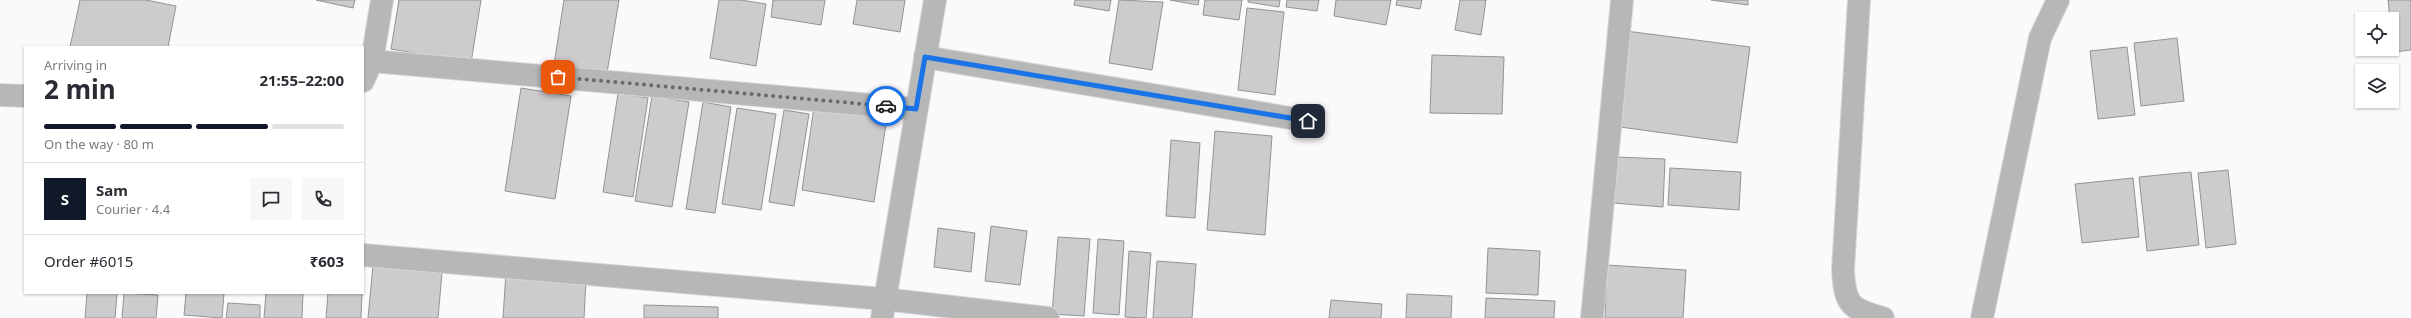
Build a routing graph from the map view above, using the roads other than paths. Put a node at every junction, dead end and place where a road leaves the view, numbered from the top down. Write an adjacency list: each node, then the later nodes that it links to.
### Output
1 (382, 0): 7 (street)
2 (935, 0): 6 (street)
3 (1622, 0): 16 (street)
4 (1859, 0): 17 (street)
5 (2058, 0): 18 (street)
6 (925, 57): 11 (street); 12 (street)
7 (372, 61): 8 (street); 11 (street)
8 (364, 79)
9 (0, 95): 10 (street)
10 (24, 96)
11 (916, 109): 14 (street)
12 (1308, 121)
13 (364, 255): 14 (street)
14 (883, 308): 15 (street)
15 (1048, 318)
16 (1592, 318)
17 (1883, 318)
18 (1982, 318)

